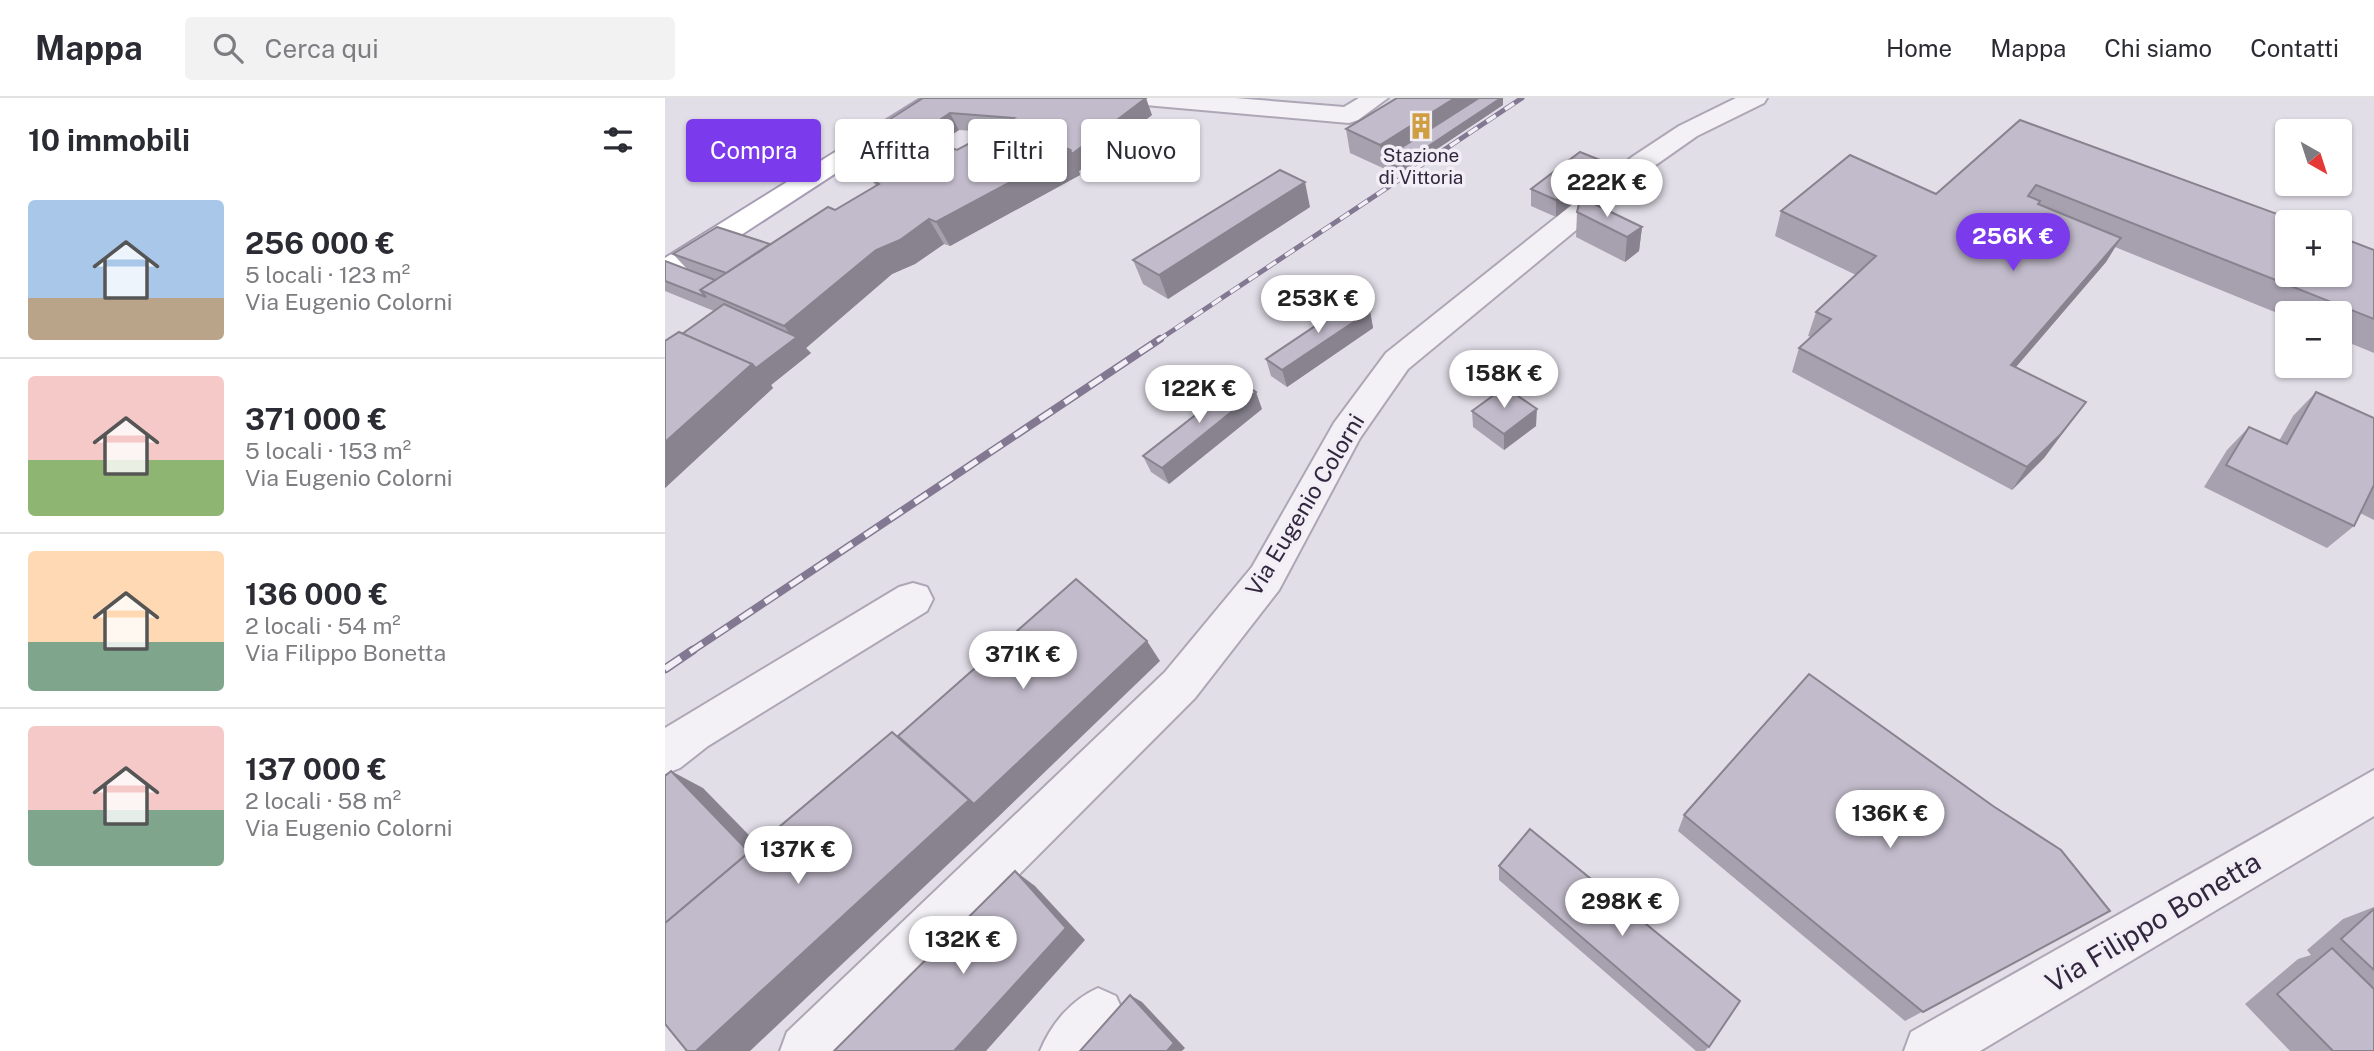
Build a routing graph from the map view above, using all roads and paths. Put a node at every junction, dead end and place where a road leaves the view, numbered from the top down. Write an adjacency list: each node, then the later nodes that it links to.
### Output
1 (939, 98): 5 (main road)
2 (1145, 98): 3 (street)
3 (1375, 98)
4 (1755, 98): 9 (street, Via Eugenio Colorni)
5 (665, 271)
6 (913, 599): 7 (street)
7 (665, 754)
8 (2374, 791): 10 (street, Via Filippo Bonetta)
9 (806, 1051)
10 (1930, 1051)

